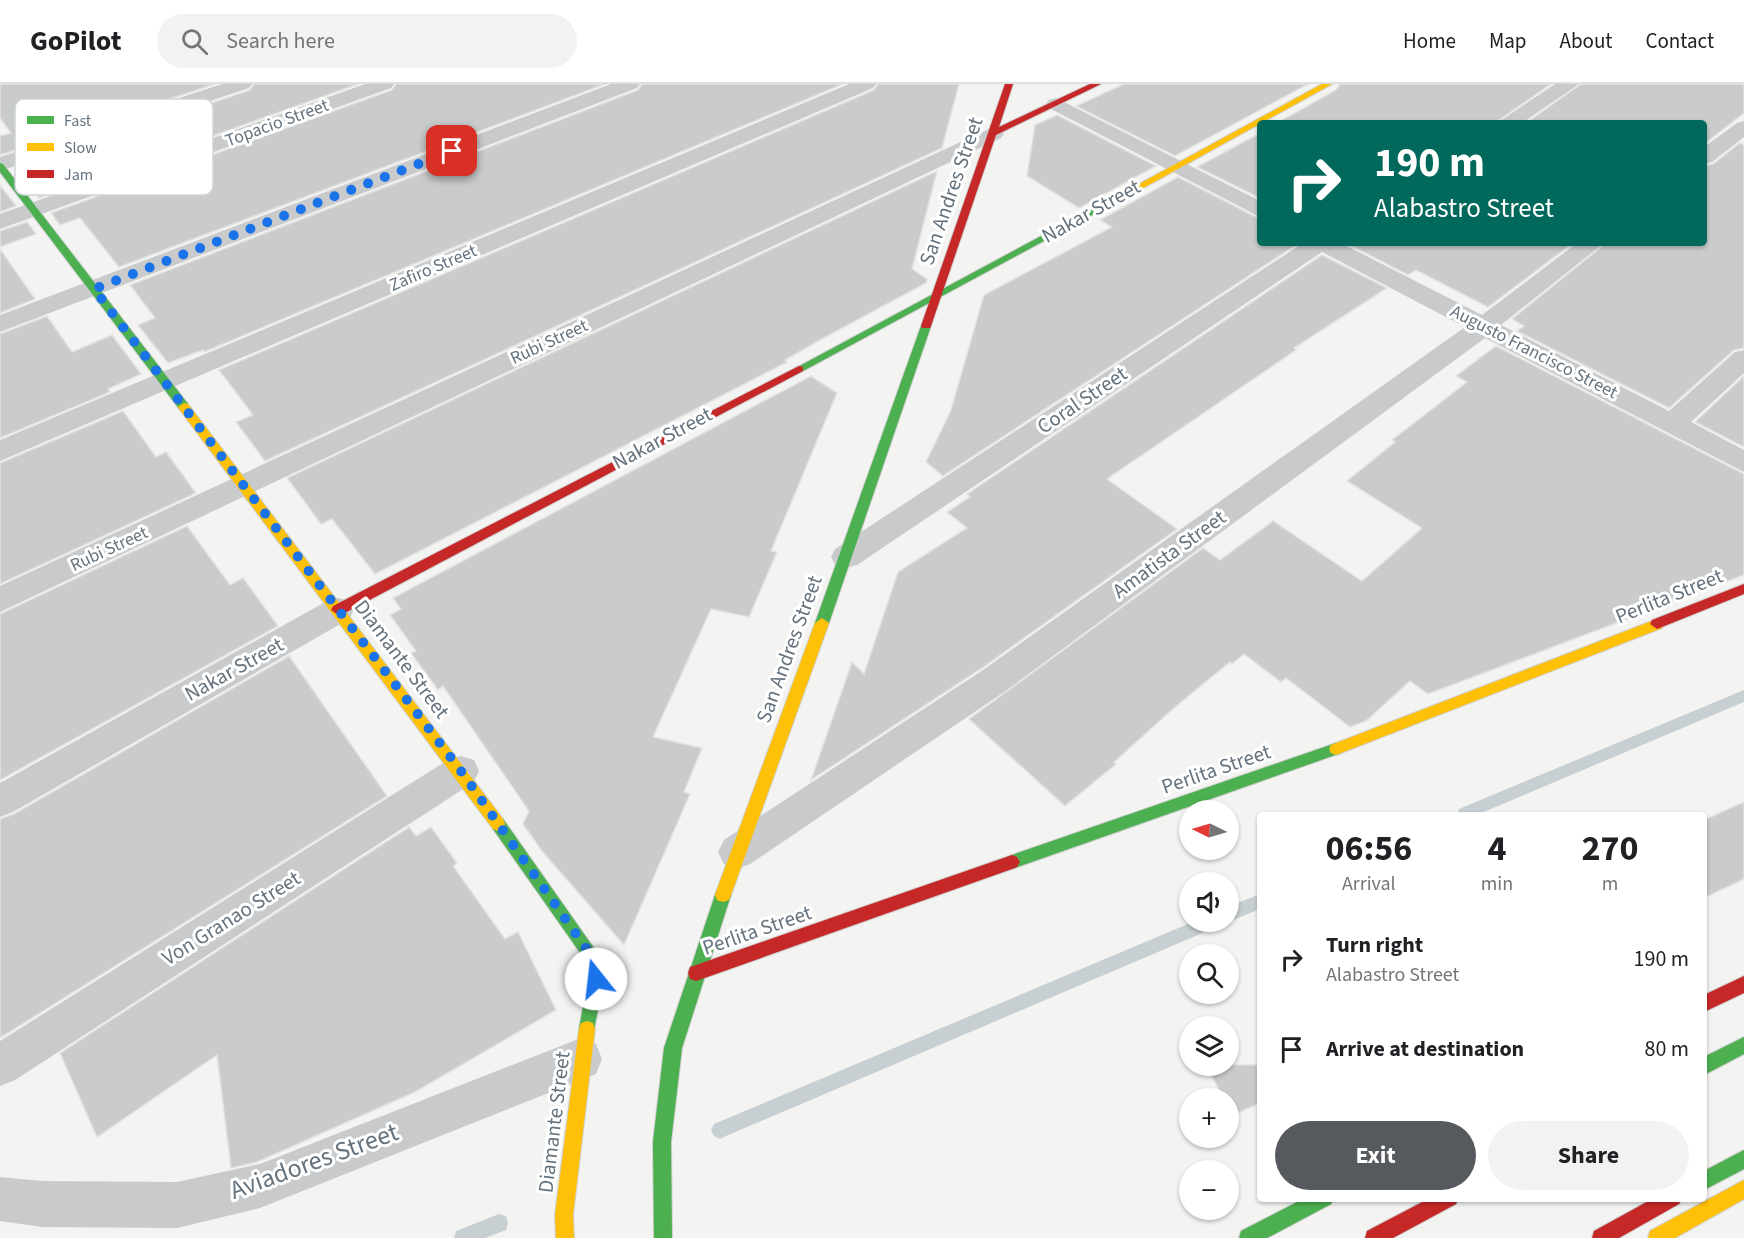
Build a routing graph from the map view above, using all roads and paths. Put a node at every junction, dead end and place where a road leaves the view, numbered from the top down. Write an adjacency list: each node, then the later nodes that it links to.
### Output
1 (242, 84): 10 (street)
2 (384, 84): 16 (street, Topacio Street)
3 (630, 84): 30 (street)
4 (866, 84): 35 (street, Zafiro Street)
5 (1009, 84): 15 (main road, San Andres Street)
6 (1097, 84): 9 (main road, Rubi Street)
7 (1328, 84): 11 (main road, Nakar Street)
8 (1569, 84): 12 (street)
9 (1035, 93): 15 (main road, Rubi Street); 20 (street)
10 (197, 99)
11 (1260, 120)
12 (1513, 120)
13 (1257, 121): 20 (main road, Nakar Street)
14 (1744, 127): 17 (street)
15 (993, 133): 31 (main road, San Andres Street); 39 (street, Rubi Street)
16 (213, 146)
17 (1707, 155)
18 (15, 160): 19 (street)
19 (0, 165): 21 (main road, Diamante Street)
20 (1174, 165): 24 (street); 31 (main road, Nakar Street)
21 (15, 185)
22 (22, 195): 25 (main road, Diamante Street)
23 (78, 195): 25 (street, Topacio Street)
24 (1257, 208)
25 (34, 211): 26 (street, Topacio Street); 30 (main road, Diamante Street)
26 (0, 222)
27 (1316, 246): 40 (street, Coral Street)
28 (1327, 246): 33 (street, Augusto Francisco Street)
29 (1588, 246): 33 (street, Amatista Street)
30 (94, 289): 32 (street); 35 (main road, Diamante Street)
31 (938, 296): 40 (main road, San Andres Street); 43 (main road, Nakar Street)
32 (0, 324)
33 (1484, 326): 36 (street, Augusto Francisco Street); 46 (street, Amatista Street)
34 (1744, 358): 36 (street)
35 (164, 381): 37 (street, Zafiro Street); 39 (main road, Diamante Street)
36 (1672, 424): 38 (street, Augusto Francisco Street)
37 (0, 451)
38 (1744, 462)
39 (244, 485): 42 (street, Rubi Street); 43 (main road, Diamante Street)
40 (846, 557): 46 (main road, San Andres Street)
41 (1744, 589): 47 (main road, Perlita Street)
42 (0, 600)
43 (338, 610): 44 (main road, Diamante Street); 45 (street, Nakar Street)
44 (461, 771): 51 (main road, Diamante Street); 53 (street, Von Granao Street)
45 (0, 801)
46 (736, 852): 47 (main road, San Andres Street)
47 (696, 973): 62 (main road, San Andres Street)
48 (1744, 984): 49 (main road)
49 (1707, 1002)
50 (1744, 1045): 52 (main road)
51 (581, 1059): 57 (street, Aviadores Street); 61 (main road, Diamante Street)
52 (1707, 1064)
53 (0, 1065)
54 (1744, 1159): 55 (main road)
55 (1707, 1179)
56 (1744, 1189): 66 (main road)
57 (0, 1199)
58 (1317, 1202): 63 (main road)
59 (1442, 1202): 64 (main road)
60 (1665, 1202): 65 (main road)
61 (565, 1238)
62 (663, 1238)
63 (1248, 1238)
64 (1374, 1238)
65 (1601, 1238)
66 (1657, 1238)

